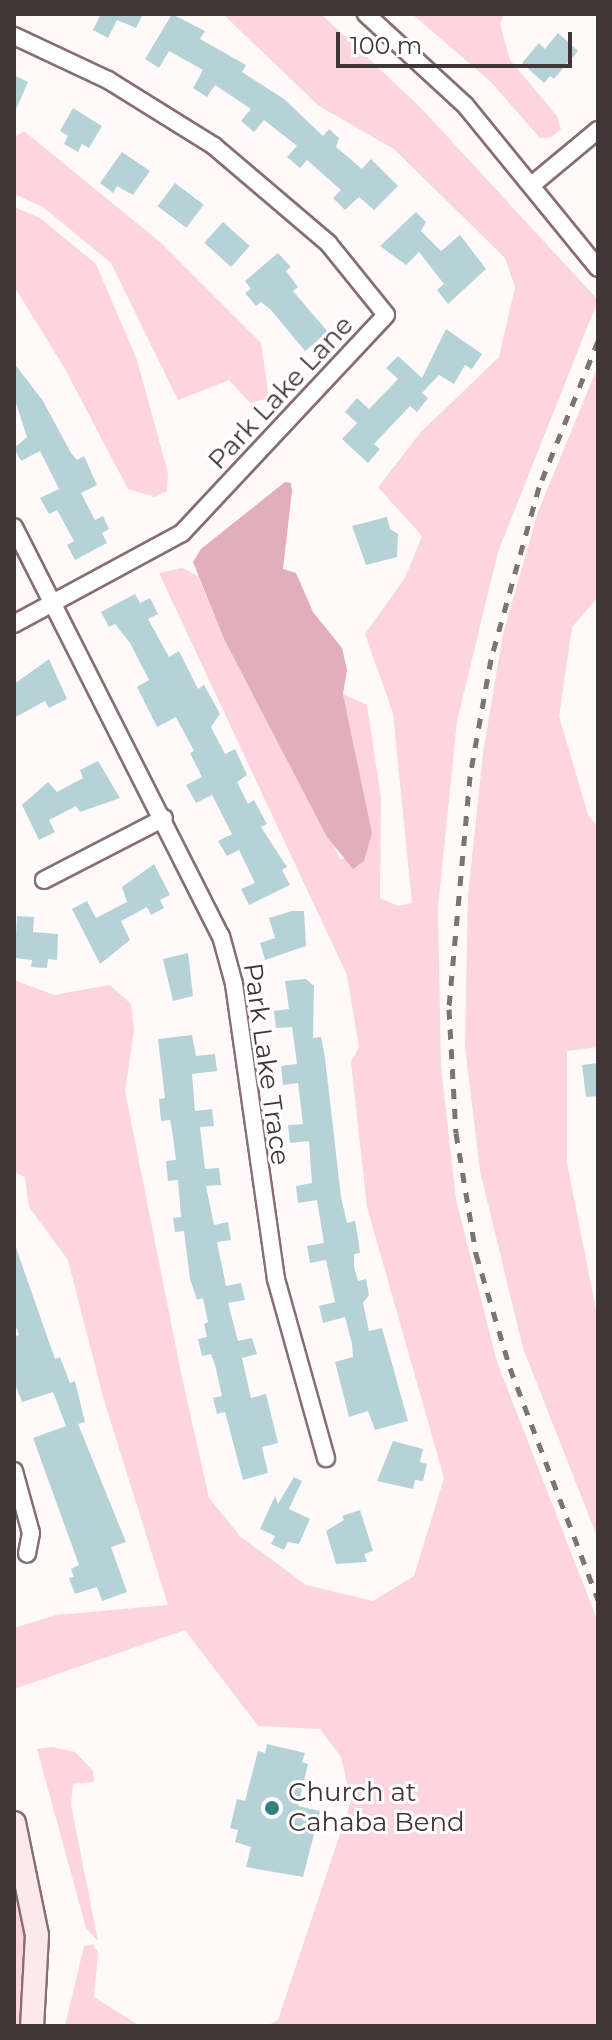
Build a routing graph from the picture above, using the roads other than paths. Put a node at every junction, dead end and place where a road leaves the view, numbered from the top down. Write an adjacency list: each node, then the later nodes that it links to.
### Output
1 (366, 14): 4 (street)
2 (14, 36): 7 (street, Park Lake Lane)
3 (598, 130): 4 (street)
4 (533, 184): 5 (street)
5 (598, 268)
6 (14, 527): 7 (street, Park Lake Trace)
7 (54, 604): 8 (street, Park Lake Lane); 9 (street, Park Lake Trace)
8 (14, 624)
9 (164, 818): 10 (street); 11 (street, Park Lake Trace)
10 (44, 880)
11 (326, 1458)
12 (14, 1471): 13 (street)
13 (27, 1554)
14 (14, 1823): 15 (main road)
15 (32, 2026)

